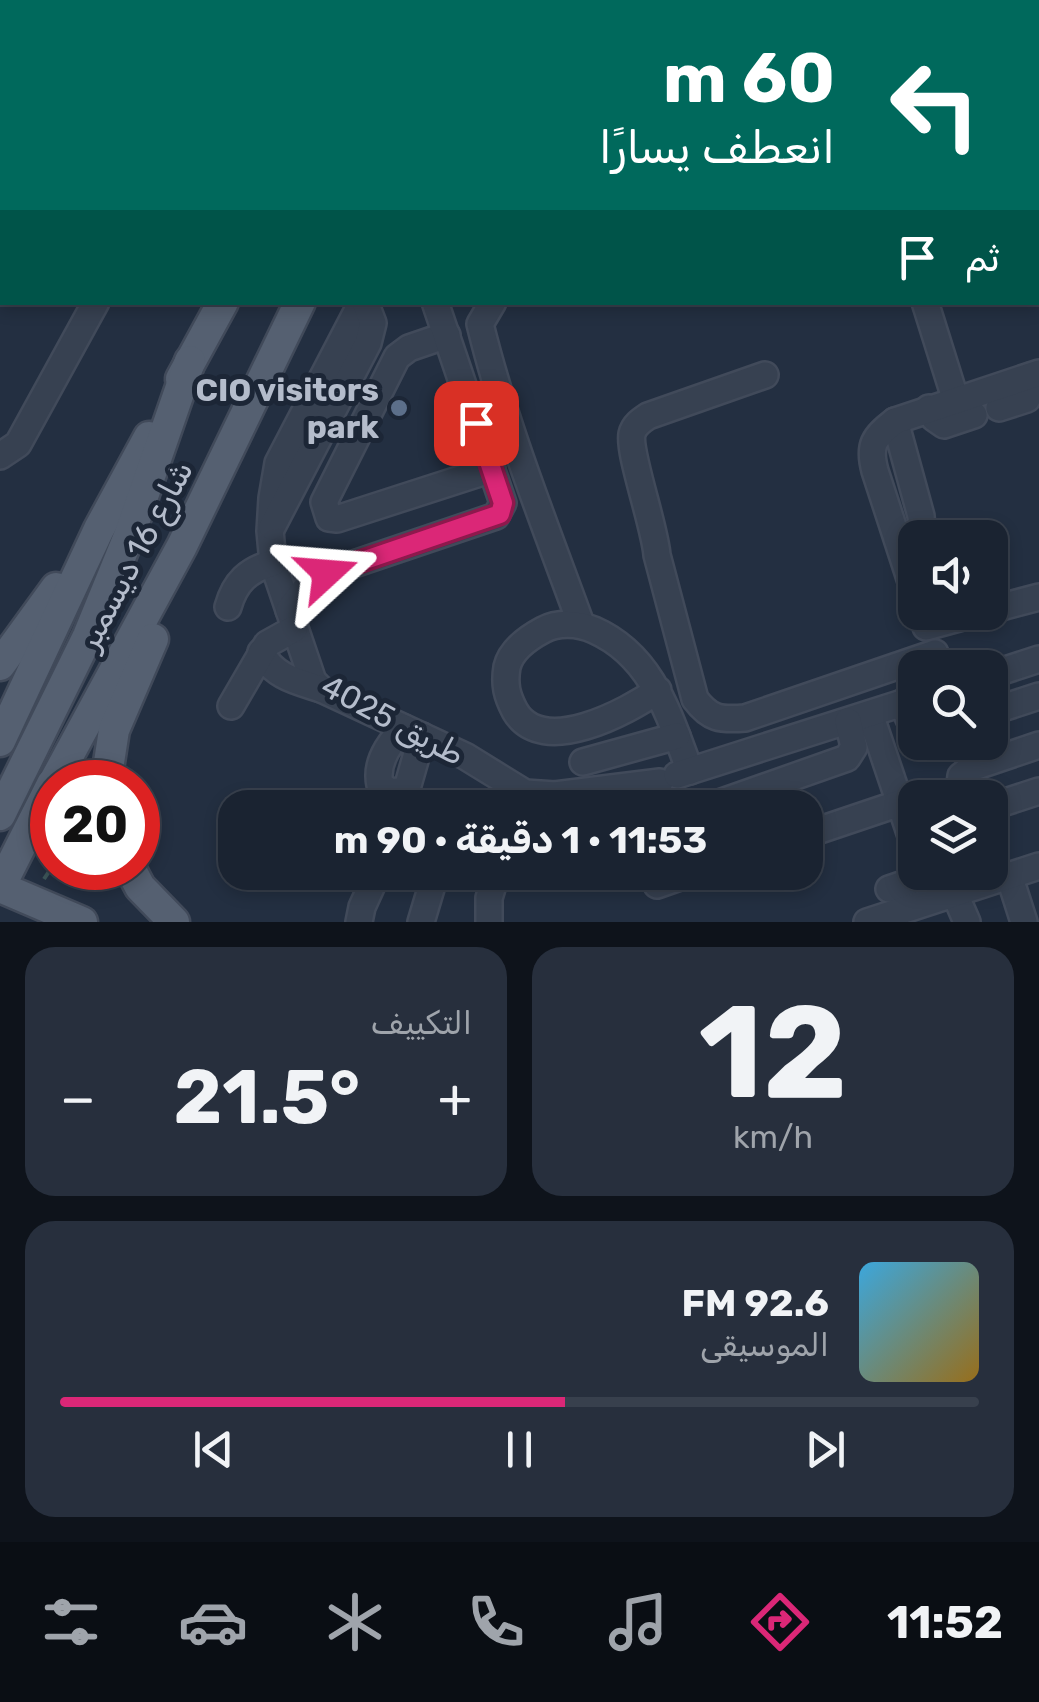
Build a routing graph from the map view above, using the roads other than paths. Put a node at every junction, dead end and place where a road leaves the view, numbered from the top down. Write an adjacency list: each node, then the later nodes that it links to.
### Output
1 (94, 305): 14 (street)
2 (221, 305): 9 (main road, شارع 16 ديسمبر)
3 (299, 305): 19 (main road, شارع 16 ديسمبر)
4 (362, 305): 23 (street, طريق 4025)
5 (436, 305): 8 (street)
6 (490, 305): 22 (street)
7 (926, 305): 12 (street)
8 (448, 335): 15 (street); 15 (street)
9 (190, 361): 17 (main road, شارع 16 ديسمبر); 55 (main road)
10 (1035, 374): 12 (street); 12 (street)
11 (764, 375): 28 (street)
12 (976, 408): 13 (street)
13 (894, 421): 16 (street); 18 (street)
14 (0, 456)
15 (492, 469): 23 (street)
16 (921, 520)
17 (99, 528): 26 (main road); 38 (main road, شارع 16 ديسمبر)
18 (898, 540)
19 (182, 546): 40 (main road, شارع 16 ديسمبر); 41 (main road)
20 (1039, 597): 21 (street)
21 (1008, 605)
22 (581, 624): 30 (street); 30 (street)
23 (294, 628): 24 (street); 29 (street, طريق 4025)
24 (264, 658): 29 (street); 33 (street)
25 (1039, 659): 27 (street)
26 (0, 665)
27 (1008, 669)
28 (898, 672)
29 (321, 689): 36 (street, طريق 4025)
30 (658, 690): 37 (street)
31 (1039, 696): 34 (street)
32 (898, 705): 35 (street, طريق 4025)
33 (230, 706)
34 (1008, 706)
35 (859, 717): 43 (street, طريق 4025); 50 (street); 52 (street)
36 (413, 732): 46 (street); 47 (street, طريق 4025)
37 (676, 736): 42 (street); 43 (street)
38 (0, 741)
39 (1039, 745): 44 (street)
40 (66, 760)
41 (109, 760)
42 (583, 762)
43 (690, 771): 45 (street, طريق 4025)
44 (960, 780)
45 (660, 782): 48 (street, طريق 4025); 49 (street, طريق 4025)
46 (401, 790)
47 (506, 790)
48 (586, 790)
49 (639, 790)
50 (756, 790)
51 (1039, 791): 53 (street)
52 (898, 799)
53 (1008, 801)
54 (898, 804): 57 (street)
55 (0, 814)
56 (30, 828): 60 (main road, شارع 16 ديسمبر)
57 (823, 829)
58 (1039, 866): 59 (street)
59 (1009, 875): 76 (street)
60 (0, 887): 69 (main road)
61 (898, 889): 66 (street)
62 (142, 890): 70 (main road)
63 (370, 890): 71 (street)
64 (431, 890): 72 (street)
65 (491, 890): 73 (street)
66 (889, 890)
67 (925, 890): 74 (street)
68 (938, 890): 75 (street)
69 (82, 922)
70 (174, 922)
71 (360, 922)
72 (421, 922)
73 (489, 922)
74 (867, 922)
75 (967, 922)
76 (1024, 922)

